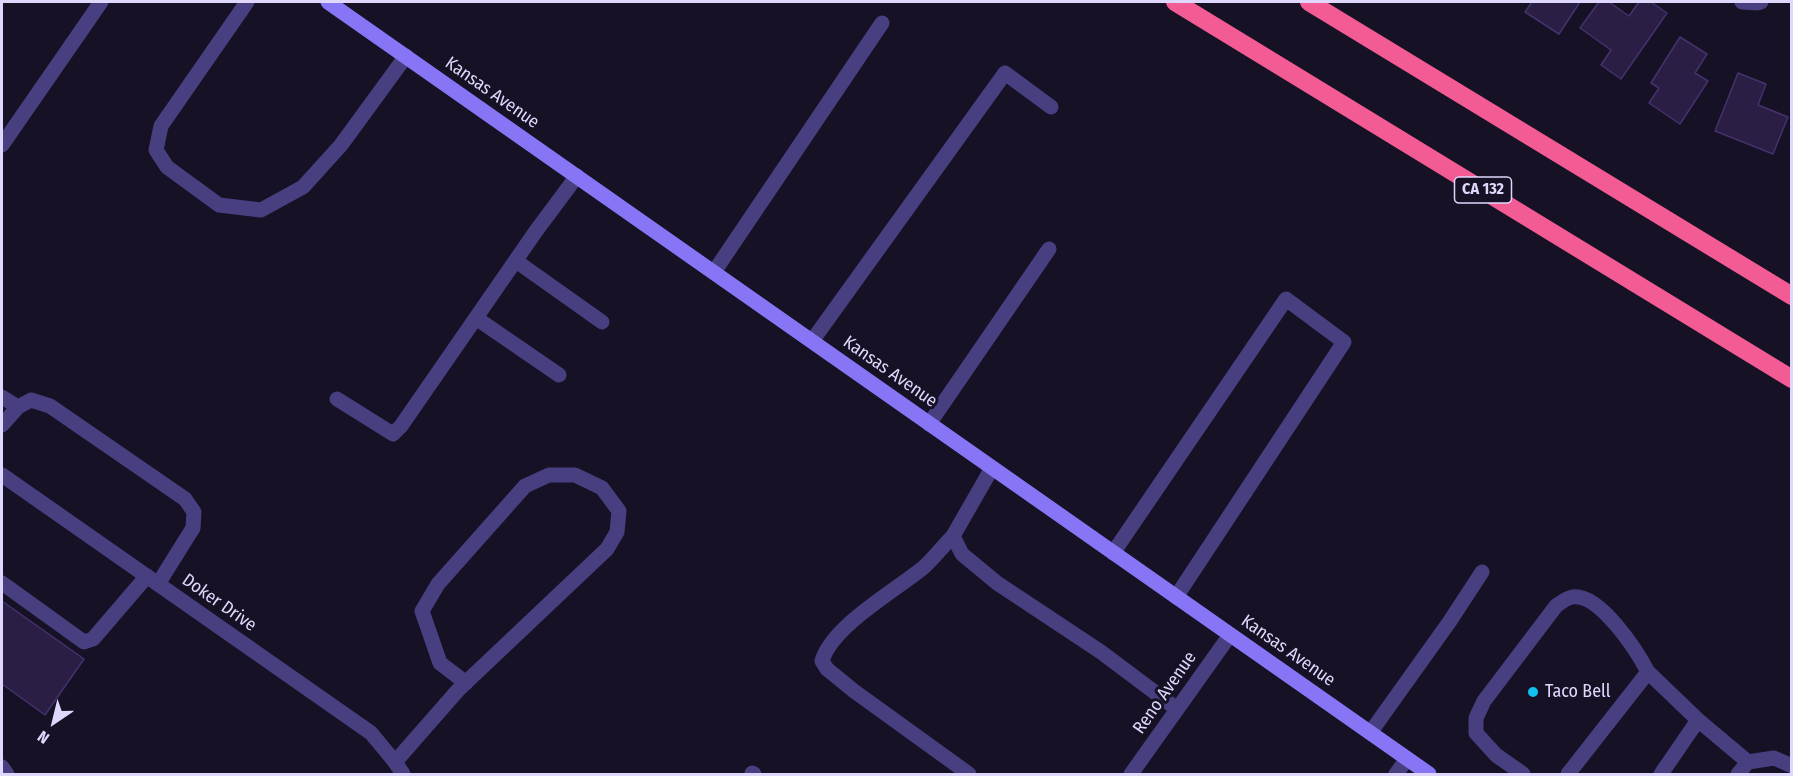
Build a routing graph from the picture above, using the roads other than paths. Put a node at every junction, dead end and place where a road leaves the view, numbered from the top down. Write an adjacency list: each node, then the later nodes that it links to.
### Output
1 (101, 2): 11 (street)
2 (247, 2): 9 (street)
3 (328, 2): 9 (main road, Kansas Avenue)
4 (1175, 2): 21 (highway, CA 132)
5 (1310, 2): 16 (highway)
6 (1742, 2): 7 (street)
7 (1761, 2)
8 (882, 23): 15 (street)
9 (406, 56): 12 (main road, Kansas Avenue)
10 (1051, 107): 19 (street)
11 (2, 145)
12 (577, 176): 14 (street); 15 (main road, Kansas Avenue)
13 (1049, 249): 25 (street)
14 (516, 261): 17 (street); 18 (street)
15 (714, 272): 19 (main road, Kansas Avenue)
16 (1791, 296)
17 (476, 318): 20 (street); 23 (street)
18 (602, 322)
19 (812, 341): 25 (main road, Kansas Avenue)
20 (559, 375)
21 (1791, 379)
22 (2, 397): 24 (street)
23 (338, 399)
24 (18, 407): 26 (street); 32 (street)
25 (929, 424): 27 (main road, Kansas Avenue)
26 (2, 425)
27 (992, 468): 29 (street); 30 (main road, Kansas Avenue)
28 (2, 475): 32 (street, Doker Drive)
29 (953, 536): 38 (street); 47 (street)
30 (1113, 553): 34 (main road, Kansas Avenue); 34 (street)
31 (1482, 572): 40 (street)
32 (152, 580): 33 (street); 44 (street, Doker Drive)
33 (2, 583)
34 (1176, 597): 35 (main road, Kansas Avenue)
35 (1230, 635): 38 (street, Reno Avenue); 40 (main road, Kansas Avenue)
36 (1648, 672): 39 (street); 51 (street); 52 (street)
37 (466, 683): 37 (street); 44 (street)
38 (1177, 710): 48 (street, Reno Avenue)
39 (1698, 720): 45 (street); 53 (street)
40 (1370, 734): 41 (main road, Kansas Avenue)
41 (1407, 759): 49 (street); 50 (main road, Kansas Avenue)
42 (1791, 766): 45 (street)
43 (2, 767): 46 (street)
44 (399, 768)
45 (1743, 768)
46 (7, 774)
47 (969, 774)
48 (1131, 774)
49 (1396, 774)
50 (1429, 774)
51 (1523, 774)
52 (1570, 774)
53 (1661, 774)

